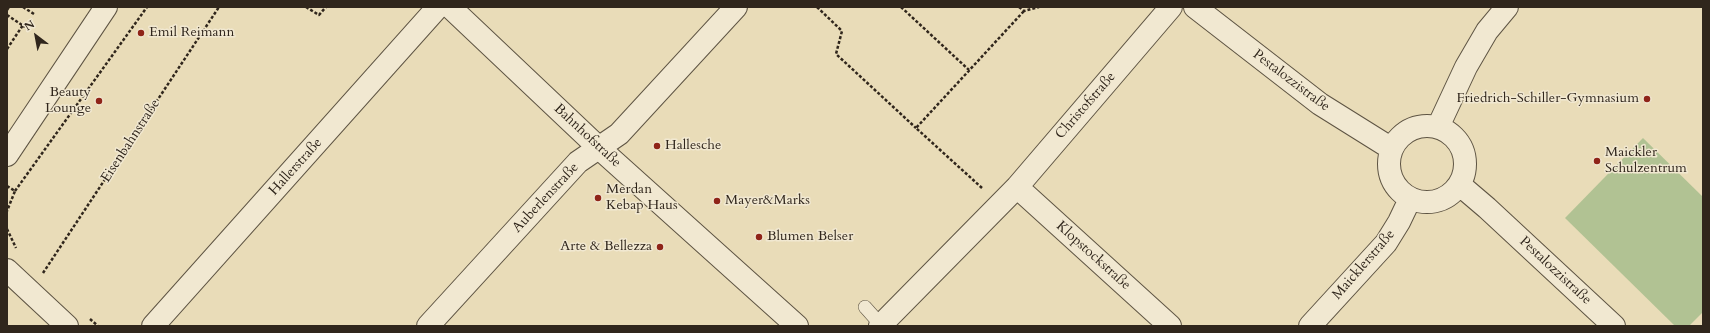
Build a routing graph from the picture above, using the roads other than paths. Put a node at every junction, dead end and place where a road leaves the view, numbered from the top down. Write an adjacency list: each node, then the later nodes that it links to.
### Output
1 (106, 7): 11 (street)
2 (438, 7): 20 (street, Hallerstraße)
3 (450, 7): 9 (street, Bahnhofstraße)
4 (736, 7): 9 (street, Auberlenstraße)
5 (1171, 7): 13 (street, Christofstraße)
6 (1195, 7): 10 (street, Pestalozzistraße)
7 (1507, 7): 8 (street)
8 (1438, 127): 10 (street); 12 (street)
9 (599, 148): 17 (street, Auberlenstraße); 21 (street, Bahnhofstraße)
10 (1392, 149): 14 (street)
11 (7, 155)
12 (1460, 185): 14 (street); 24 (street, Pestalozzistraße)
13 (1017, 187): 18 (street, Christofstraße); 22 (street, Klopstockstraße)
14 (1410, 199): 23 (street, Maicklerstraße)
15 (7, 270): 19 (street)
16 (865, 307): 18 (lane)
17 (432, 325)
18 (881, 325)
19 (68, 326)
20 (153, 326)
21 (797, 326)
22 (1170, 326)
23 (1310, 326)
24 (1614, 326)

